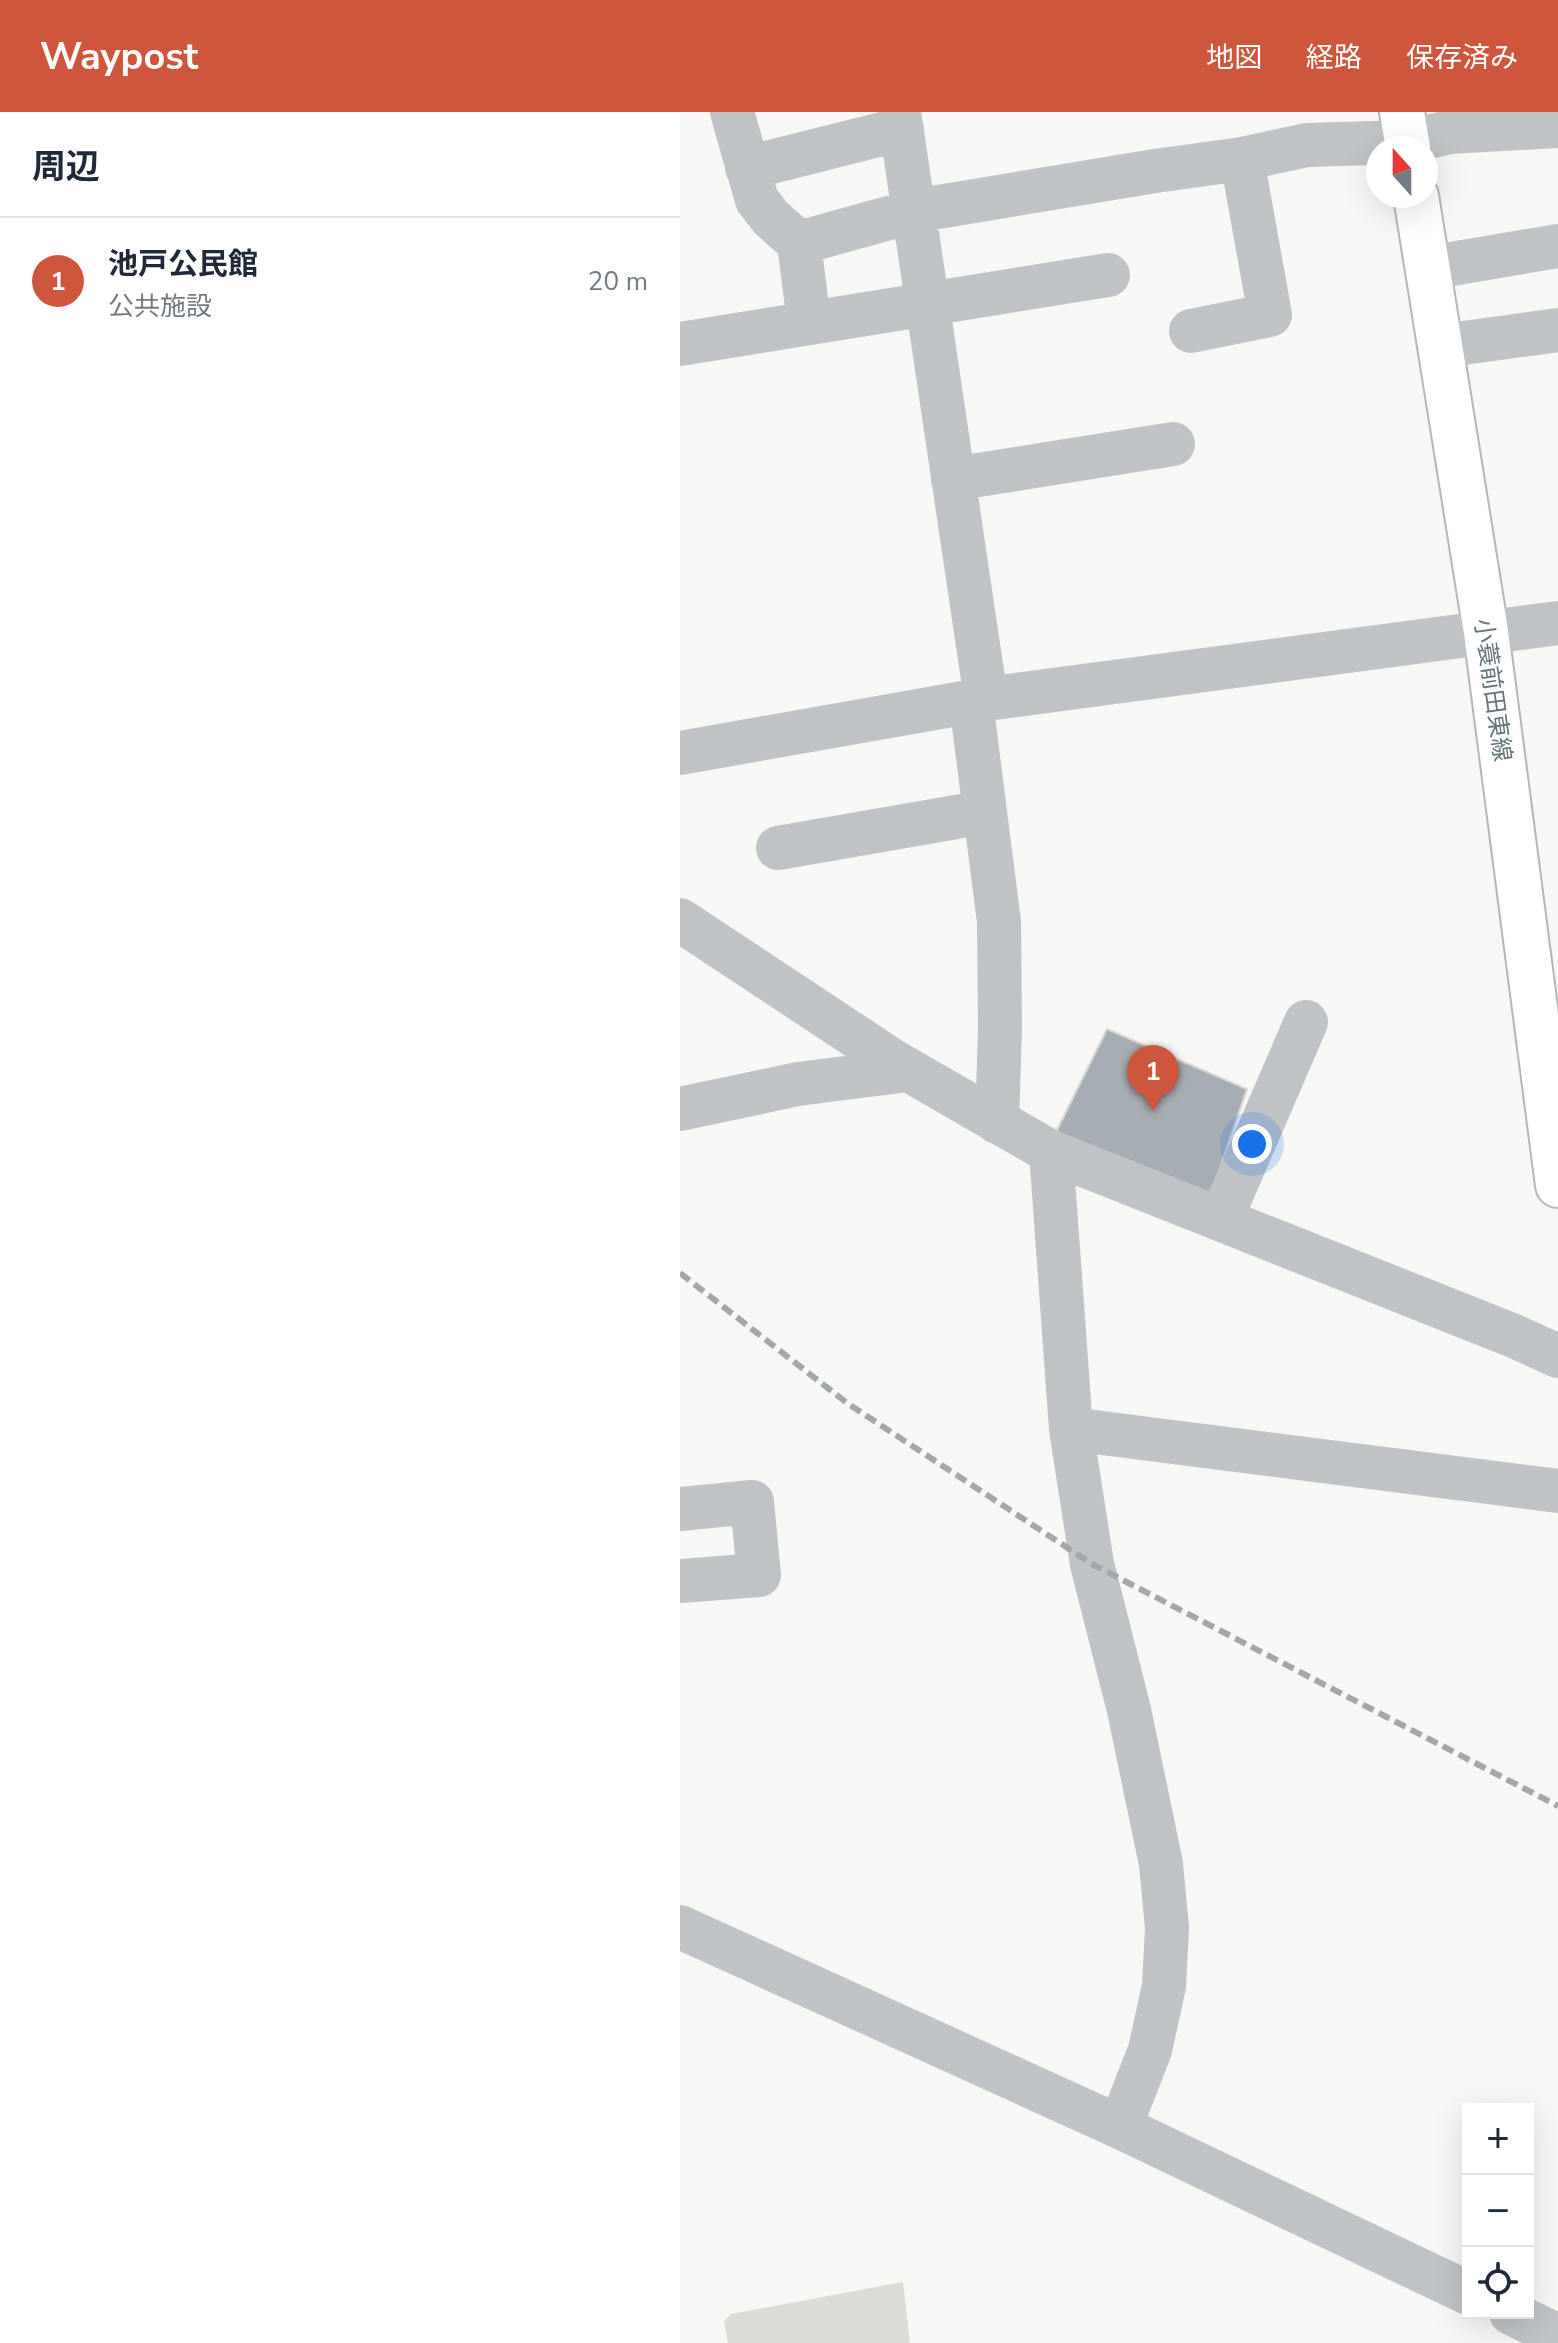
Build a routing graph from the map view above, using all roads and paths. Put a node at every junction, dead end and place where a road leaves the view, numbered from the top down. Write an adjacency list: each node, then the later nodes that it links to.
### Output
1 (732, 112): 6 (street)
2 (900, 121): 6 (street); 8 (street)
3 (1558, 126): 4 (street)
4 (1406, 134): 5 (street)
5 (1242, 159): 8 (street); 16 (street)
6 (747, 168): 9 (street)
7 (1418, 208): 11 (main road, 小蓑前田東線)
8 (914, 211): 9 (street); 13 (street)
9 (799, 243): 14 (street)
10 (1558, 246): 11 (street)
11 (1428, 268): 18 (main road, 小蓑前田東線)
12 (1108, 275): 13 (street)
13 (928, 305): 14 (street); 20 (street)
14 (809, 323): 17 (street)
15 (1558, 330): 18 (street)
16 (1191, 331)
17 (680, 344)
18 (1442, 346): 22 (main road, 小蓑前田東線)
19 (1173, 444): 20 (street)
20 (953, 479): 23 (street)
21 (1558, 623): 22 (street)
22 (1486, 632): 23 (street); 29 (main road, 小蓑前田東線)
23 (978, 701): 24 (street); 25 (street)
24 (680, 753)
25 (985, 812): 26 (street); 32 (street)
26 (778, 848)
27 (680, 920): 30 (street)
28 (1306, 1022): 35 (street)
29 (1550, 1068): 34 (main road, 小蓑前田東線)
30 (908, 1070): 31 (street); 32 (street)
31 (680, 1109)
32 (997, 1122): 33 (street)
33 (1051, 1152): 35 (street); 37 (street)
34 (1558, 1185)
35 (1221, 1219): 36 (street)
36 (1558, 1356)
37 (1071, 1429): 38 (street); 42 (street)
38 (1558, 1491)
39 (680, 1509): 40 (street)
40 (680, 1581)
41 (680, 1927): 42 (street)
42 (1120, 2127): 43 (street)
43 (1462, 2290)
44 (1523, 2319): 45 (street)
45 (1558, 2336)

